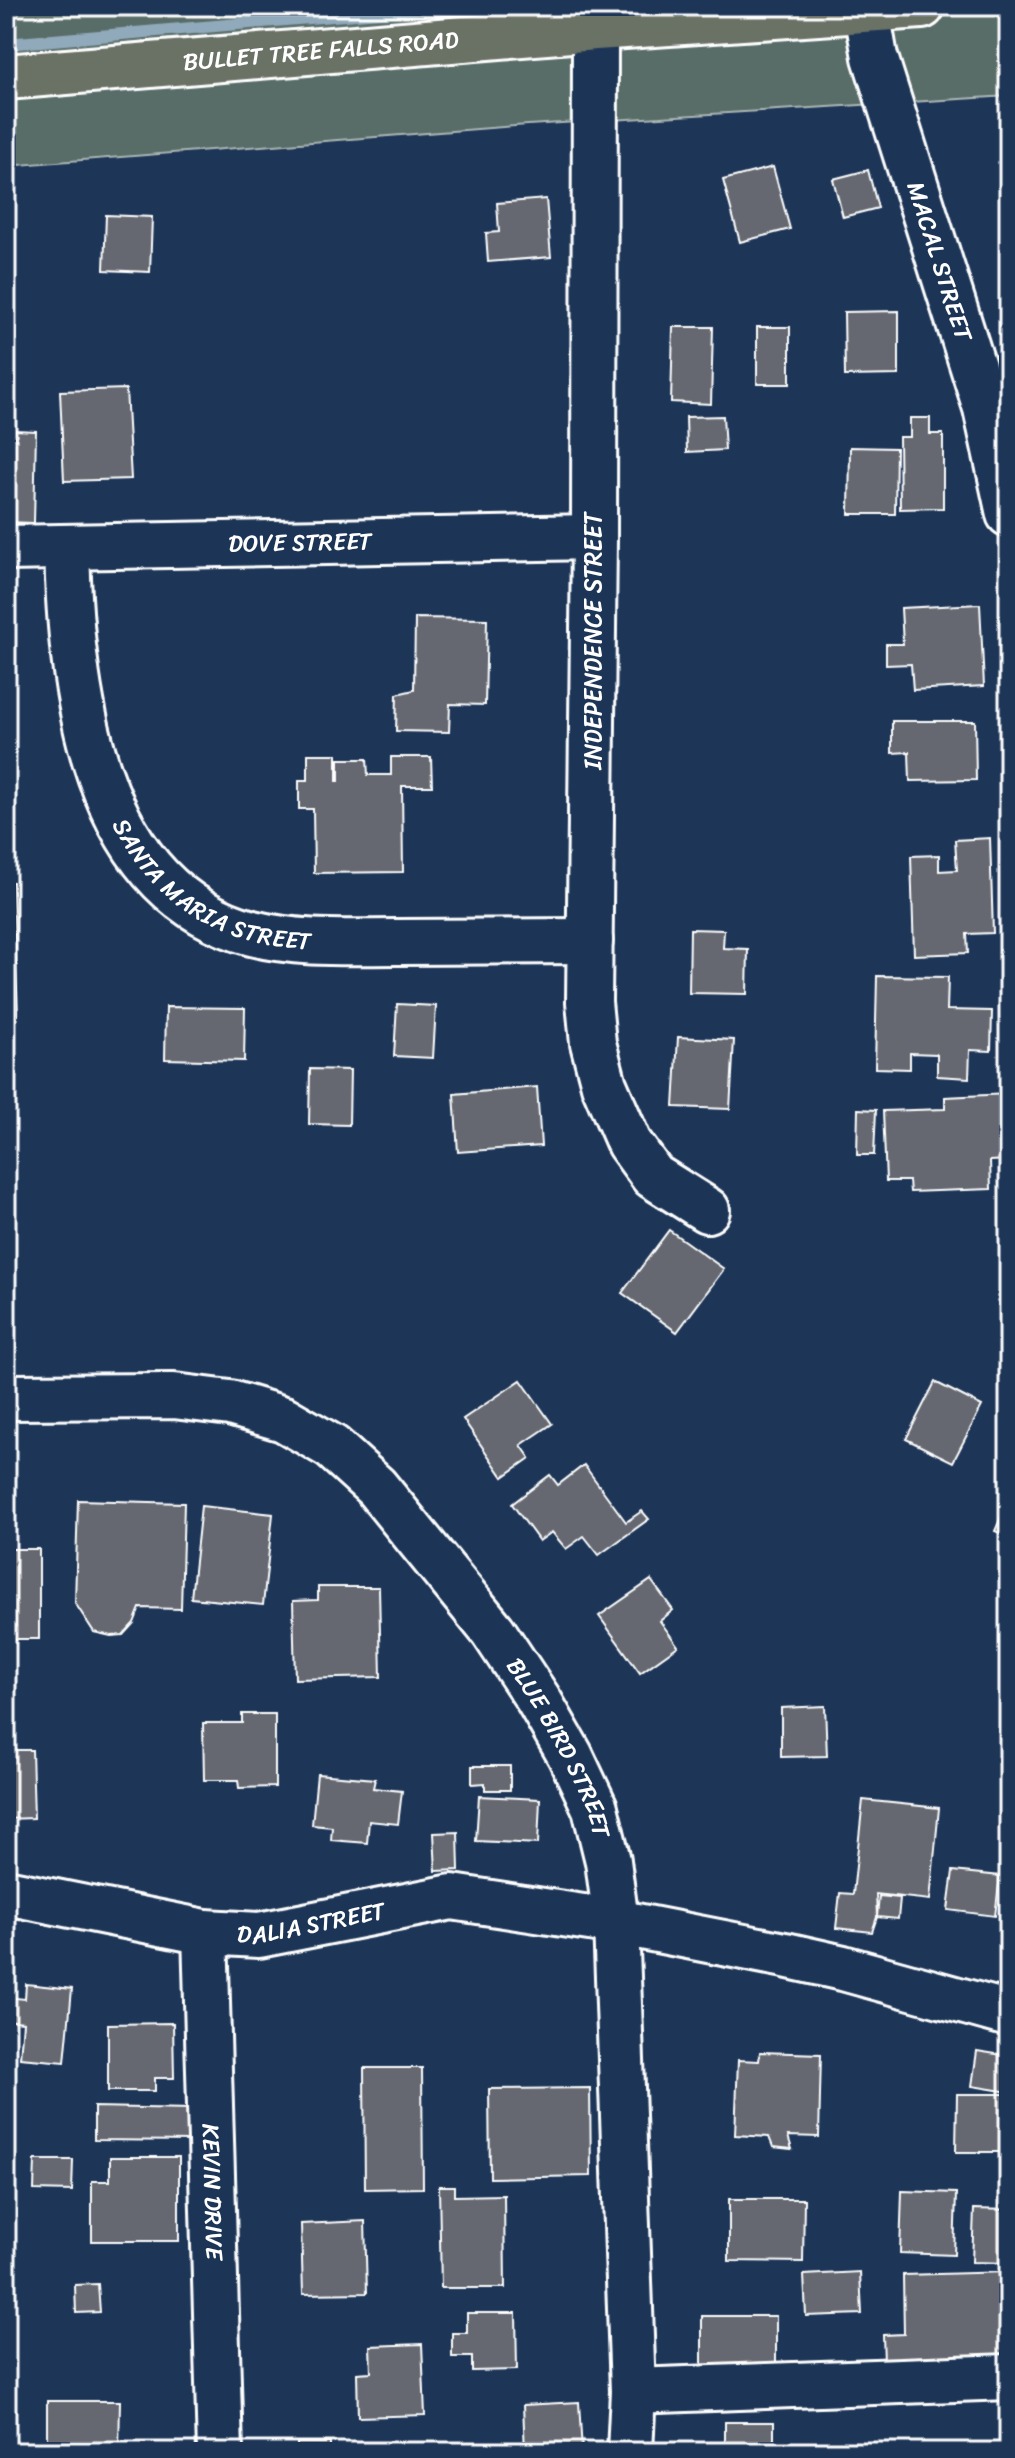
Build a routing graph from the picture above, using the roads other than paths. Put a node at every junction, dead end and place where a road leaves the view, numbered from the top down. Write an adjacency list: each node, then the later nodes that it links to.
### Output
1 (922, 6): 2 (main road, BULLET TREE FALLS ROAD)
2 (866, 8): 3 (main road, BULLET TREE FALLS ROAD); 5 (street, MACAL STREET)
3 (595, 28): 4 (main road, BULLET TREE FALLS ROAD); 7 (street, INDEPENDENCE STREET)
4 (6, 77)
5 (998, 409): 6 (street, MACAL STREET)
6 (1009, 514)
7 (594, 537): 8 (street, DOVE STREET); 10 (street, INDEPENDENCE STREET)
8 (67, 547): 9 (street, DOVE STREET); 10 (street, SANTA MARIA STREET)
9 (6, 548)
10 (590, 941): 11 (street, INDEPENDENCE STREET)
11 (707, 1210)
12 (6, 1397): 14 (street, BLUE BIRD STREET)
13 (6, 1892): 15 (street, DALIA STREET)
14 (616, 1922): 15 (street, DALIA STREET); 16 (street, DALIA STREET); 18 (street, BLUE BIRD STREET)
15 (205, 1932): 19 (street, KEVIN DRIVE)
16 (1009, 2014)
17 (1009, 2377): 18 (street)
18 (633, 2391): 20 (street, BLUE BIRD STREET)
19 (220, 2452)
20 (630, 2452)

